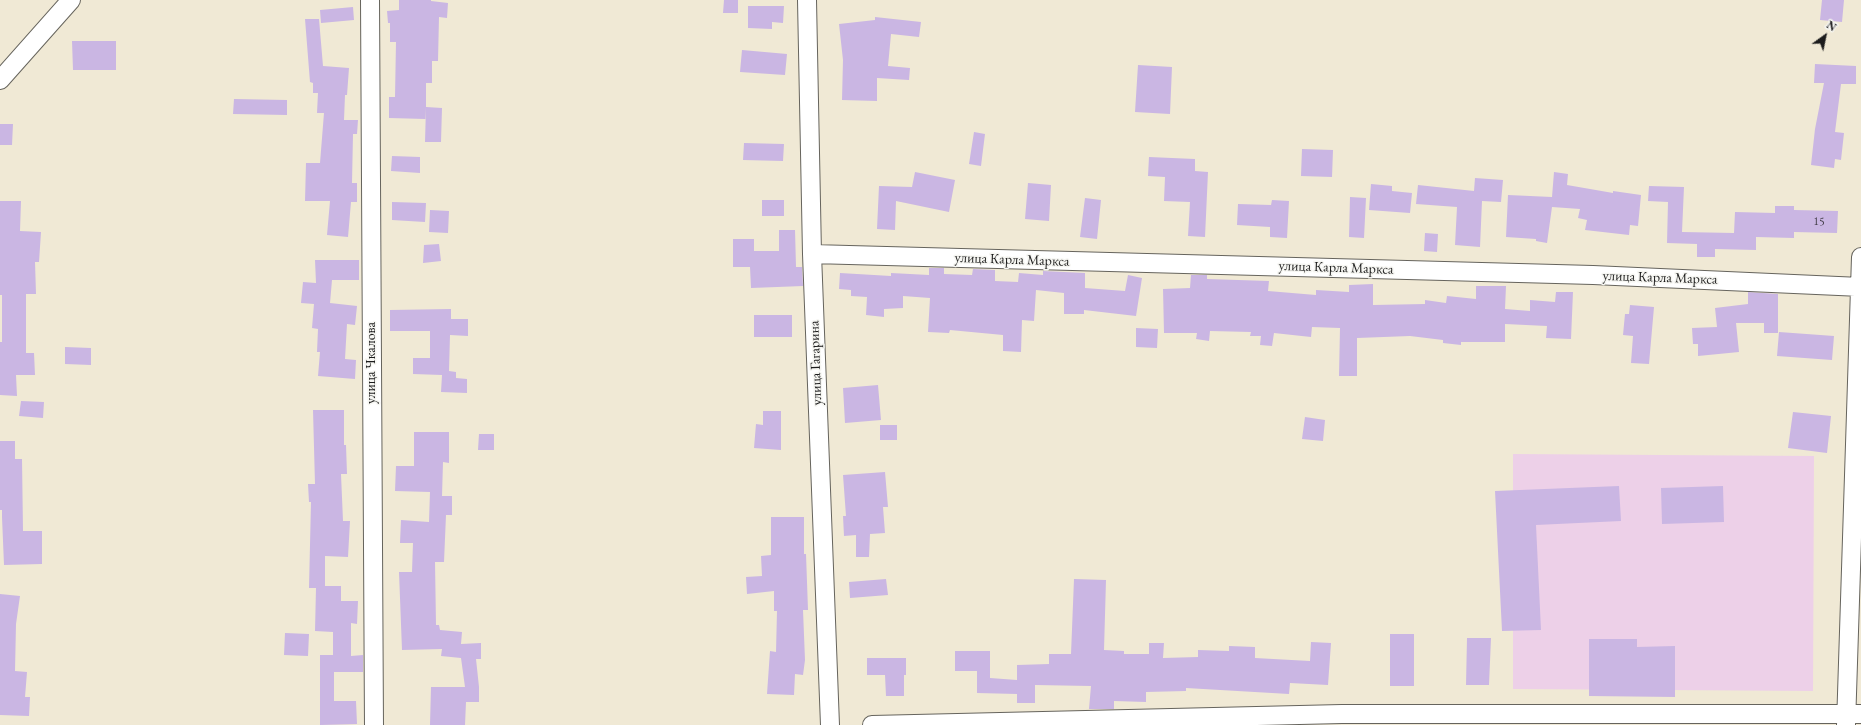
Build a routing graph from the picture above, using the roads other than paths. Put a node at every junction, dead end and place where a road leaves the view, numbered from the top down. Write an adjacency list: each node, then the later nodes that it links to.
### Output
1 (71, 0): 4 (street)
2 (370, 0): 9 (street, улица Чкалова)
3 (807, 0): 5 (street, улица Гагарина)
4 (0, 80)
5 (812, 254): 7 (street, улица Карла Маркса); 10 (street, улица Гагарина)
6 (1861, 256): 7 (street)
7 (1860, 287): 8 (street)
8 (1851, 718): 11 (street)
9 (374, 725)
10 (830, 725)
11 (872, 725)

